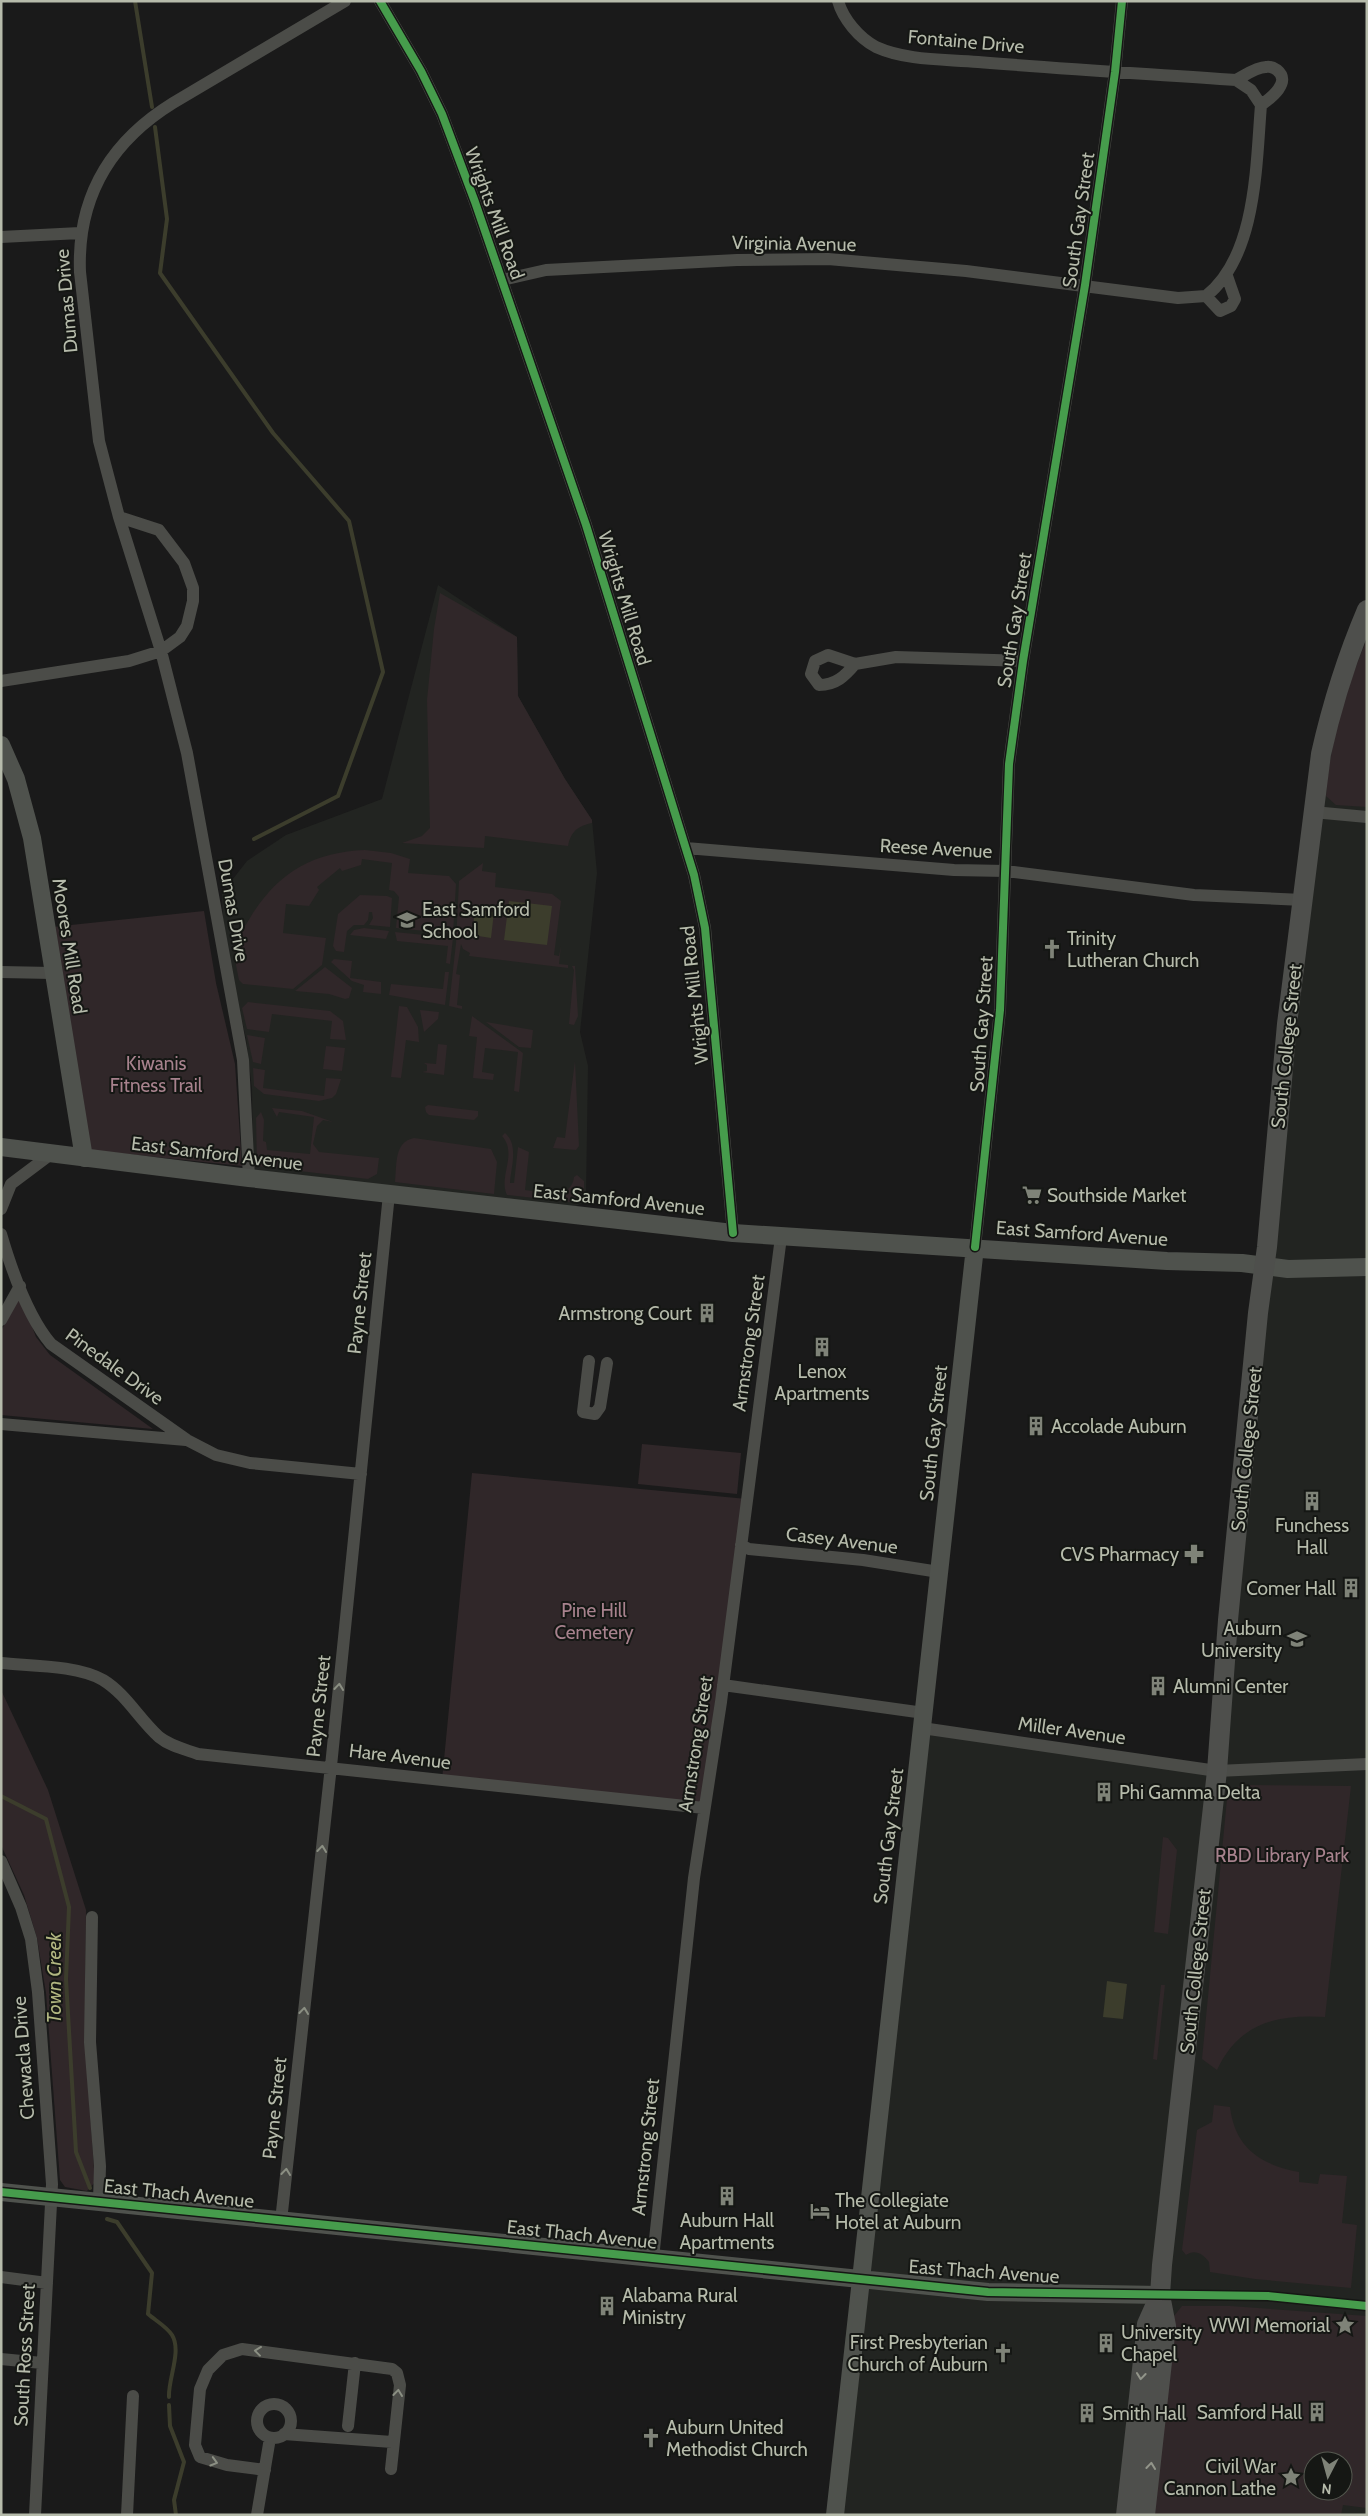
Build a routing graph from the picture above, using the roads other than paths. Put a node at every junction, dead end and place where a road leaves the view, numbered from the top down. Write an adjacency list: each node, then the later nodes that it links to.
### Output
1 (345, 1): 8 (street, Dumas Drive)
2 (380, 1): 11 (street, Wrights Mill Road)
3 (838, 1): 5 (street, Fontaine Drive)
4 (1122, 1): 5 (street, South Gay Street)
5 (1115, 72): 6 (street, Fontaine Drive); 12 (street, South Gay Street)
6 (1236, 80): 7 (street); 7 (street)
7 (1261, 104): 10 (street)
8 (80, 233): 9 (street); 14 (street, Dumas Drive)
9 (1, 237)
10 (1227, 276): 13 (street); 13 (street)
11 (502, 280): 12 (street, Virginia Avenue); 23 (street, Wrights Mill Road)
12 (1085, 285): 13 (street, Virginia Avenue); 17 (street, South Gay Street)
13 (1206, 296)
14 (119, 517): 16 (street, Dumas Drive); 16 (street)
15 (1367, 610): 21 (main road, South College Street)
16 (161, 650): 19 (street); 31 (street, Dumas Drive)
17 (1023, 661): 18 (street); 24 (street, South Gay Street)
18 (854, 664)
19 (1, 681)
20 (1, 744): 27 (street, Moores Mill Road)
21 (1313, 812): 22 (street); 25 (main road, South College Street)
22 (1367, 817)
23 (686, 848): 24 (street, Reese Avenue); 34 (street, Wrights Mill Road)
24 (1006, 871): 25 (street, Reese Avenue); 37 (street, South Gay Street)
25 (1303, 900): 38 (main road, South College Street)
26 (1, 972): 27 (street)
27 (52, 973): 30 (street, Moores Mill Road)
28 (1, 1146): 29 (street, East Samford Avenue)
29 (51, 1154): 30 (street, East Samford Avenue); 33 (street)
30 (84, 1158): 31 (street, East Samford Avenue)
31 (250, 1178): 32 (street, East Samford Avenue)
32 (389, 1194): 34 (street, East Samford Avenue); 46 (street, Payne Street)
33 (1, 1209)
34 (733, 1232): 36 (street, East Samford Avenue)
35 (1, 1234): 40 (street, Pinedale Drive)
36 (781, 1237): 37 (street, East Samford Avenue); 47 (street, Armstrong Street)
37 (974, 1247): 38 (street, East Samford Avenue); 48 (street, South Gay Street)
38 (1265, 1266): 39 (street, East Samford Avenue); 54 (main road, South College Street)
39 (1367, 1267)
40 (20, 1286): 41 (street); 45 (street, Pinedale Drive)
41 (1, 1320)
42 (588, 1361): 43 (street)
43 (607, 1363)
44 (1, 1424): 45 (street, Pinedale Drive)
45 (187, 1440): 46 (street, Pinedale Drive)
46 (360, 1474): 53 (street, Payne Street, one-way to 46)
47 (740, 1545): 48 (street, Casey Avenue); 50 (street, Armstrong Street)
48 (939, 1572): 51 (street, South Gay Street)
49 (1, 1663): 53 (street, Hare Avenue)
50 (723, 1685): 51 (street, Miller Avenue); 55 (street, Armstrong Street)
51 (923, 1720): 54 (street, Miller Avenue); 64 (street, South Gay Street)
52 (1367, 1764): 54 (street, Miller Avenue)
53 (331, 1766): 55 (street, Hare Avenue); 61 (street, Payne Street, one-way to 53)
54 (1217, 1770): 66 (main road, South College Street)
55 (704, 1808): 62 (street, Armstrong Street)
56 (1, 1861): 59 (street, Chewacla Drive)
57 (92, 1917): 60 (street)
58 (1, 2192): 59 (street, East Thach Avenue)
59 (52, 2198): 60 (street, East Thach Avenue); 65 (street, South Ross Street)
60 (99, 2201): 61 (street, East Thach Avenue)
61 (281, 2220): 62 (street, East Thach Avenue)
62 (653, 2258): 64 (street, East Thach Avenue)
63 (1, 2277): 65 (street)
64 (861, 2278): 66 (street, East Thach Avenue); 80 (street, South Gay Street)
65 (48, 2282): 68 (street, South Ross Street)
66 (1160, 2295): 81 (main road, South College Street, one-way to 81); 82 (main road, South College Street, one-way to 66)
67 (1, 2359): 68 (street)
68 (42, 2363): 77 (street, South Ross Street)
69 (355, 2364): 71 (street); 74 (street, one-way to 69); 76 (street, one-way to 76)
70 (133, 2396): 78 (street)
71 (348, 2426)
72 (284, 2434): 73 (street); 73 (street); 74 (street)
73 (270, 2438): 76 (street)
74 (392, 2442): 75 (street)
75 (390, 2469)
76 (265, 2470): 79 (street)
77 (35, 2515)
78 (127, 2515)
79 (258, 2515)
80 (835, 2515)
81 (1126, 2515)
82 (1145, 2515)

